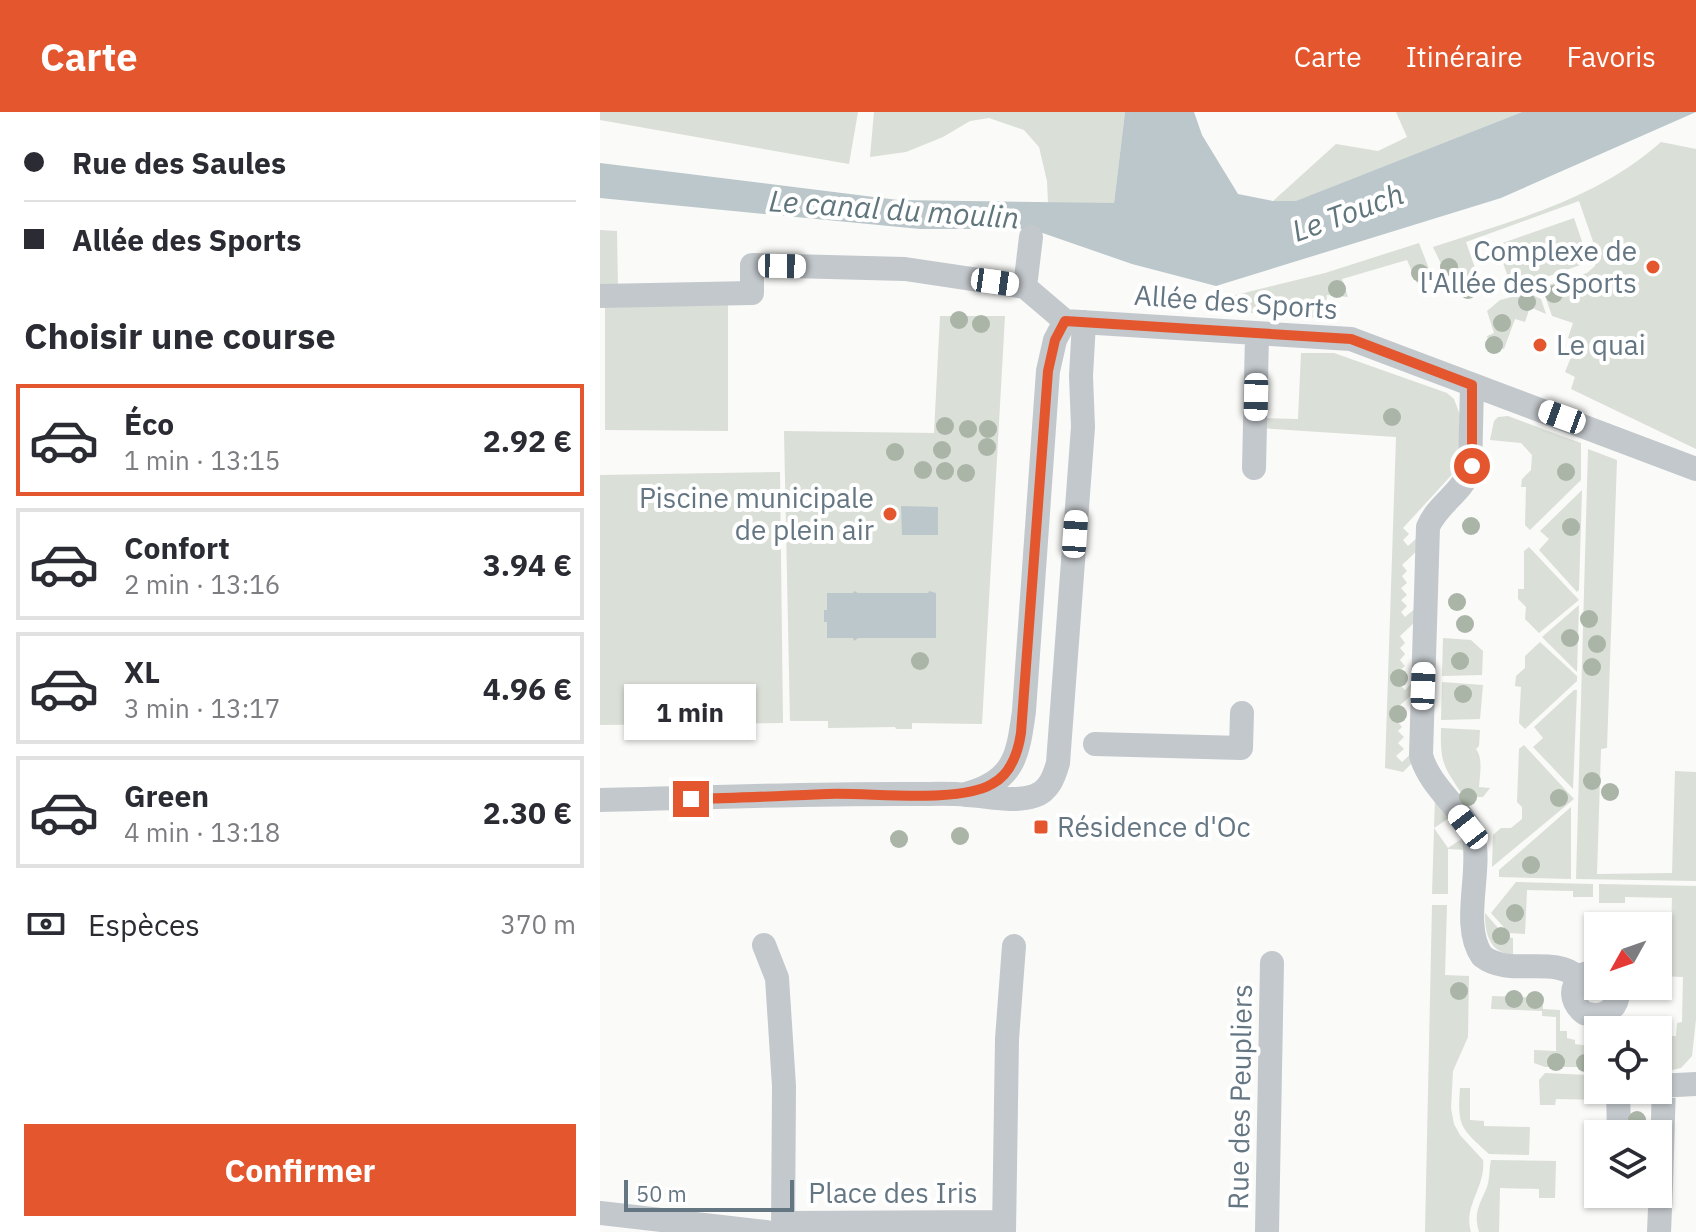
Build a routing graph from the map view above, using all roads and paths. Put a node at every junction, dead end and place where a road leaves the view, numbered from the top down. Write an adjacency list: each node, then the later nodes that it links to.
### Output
1 (1031, 237): 2 (street)
2 (1025, 287): 3 (street); 4 (street)
3 (600, 296)
4 (1074, 322): 5 (street, Allée des Sports); 11 (street); 11 (street)
5 (1257, 335): 6 (street, Allée des Sports); 7 (street)
6 (1472, 385): 8 (street, Allée des Sports); 16 (street)
7 (1254, 468)
8 (1696, 469)
9 (1242, 713): 10 (street)
10 (1095, 744)
11 (963, 794): 12 (street)
12 (600, 800)
13 (764, 945): 24 (street)
14 (1014, 946): 23 (street)
15 (1272, 963): 25 (street, Rue des Peupliers)
16 (1584, 973)
17 (1584, 978): 18 (street)
18 (1593, 1016)
19 (1696, 1084): 20 (street)
20 (1672, 1085)
21 (1659, 1208): 26 (street)
22 (600, 1213): 24 (street, Place des Iris)
23 (1004, 1227): 24 (street, Place des Iris)
24 (777, 1229)
25 (1267, 1232)
26 (1659, 1232)

